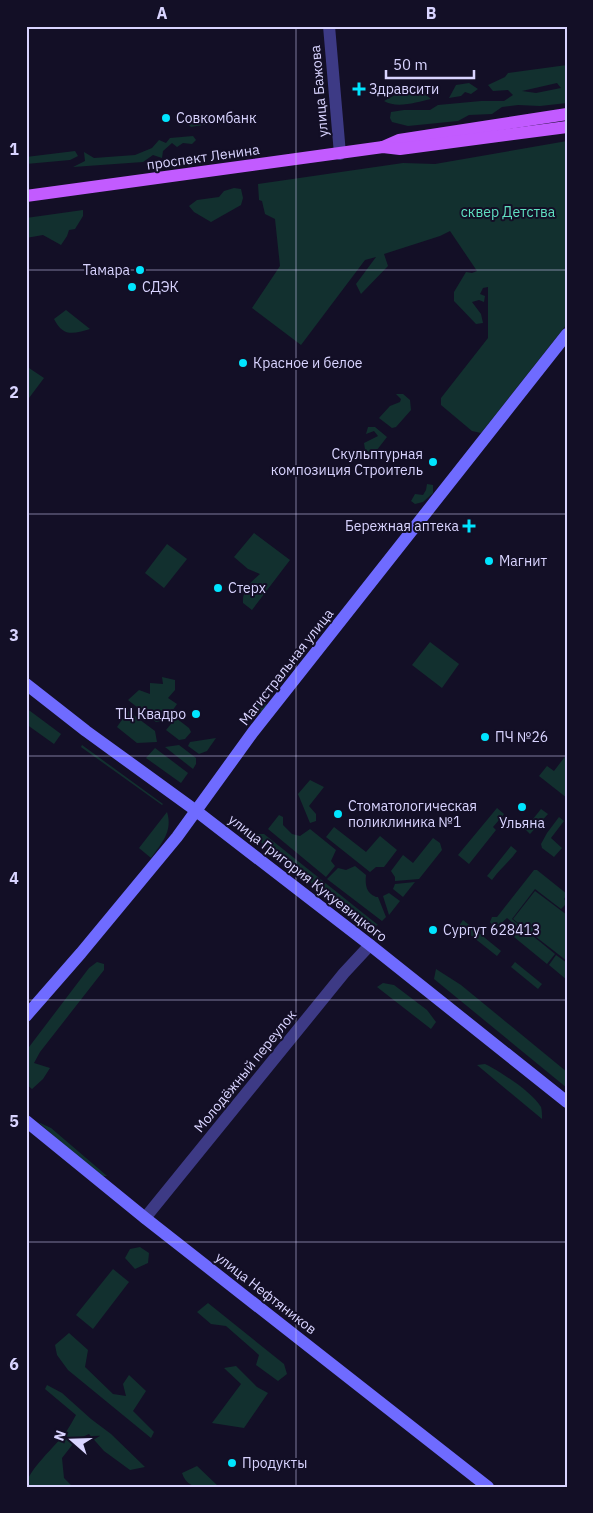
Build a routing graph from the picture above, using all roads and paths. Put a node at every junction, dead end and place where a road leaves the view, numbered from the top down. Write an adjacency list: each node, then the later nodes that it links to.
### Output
1 (329, 26): 5 (street, улица Бажова)
2 (567, 114): 4 (main road, проспект Ленина)
3 (567, 127): 4 (main road, проспект Ленина)
4 (383, 147): 5 (main road, проспект Ленина)
5 (340, 154): 6 (main road, проспект Ленина)
6 (26, 196)
7 (567, 334): 9 (street, Магистральная улица)
8 (26, 684): 9 (street, улица Григория Кукуевицкого)
9 (195, 810): 10 (street, улица Григория Кукуевицкого); 11 (street, Магистральная улица)
10 (370, 945): 12 (street, улица Григория Кукуевицкого); 14 (street, Молодёжный переулок)
11 (26, 1016)
12 (567, 1102)
13 (26, 1121): 14 (street, улица Нефтяников)
14 (145, 1218): 15 (street, улица Нефтяников)
15 (488, 1487)

